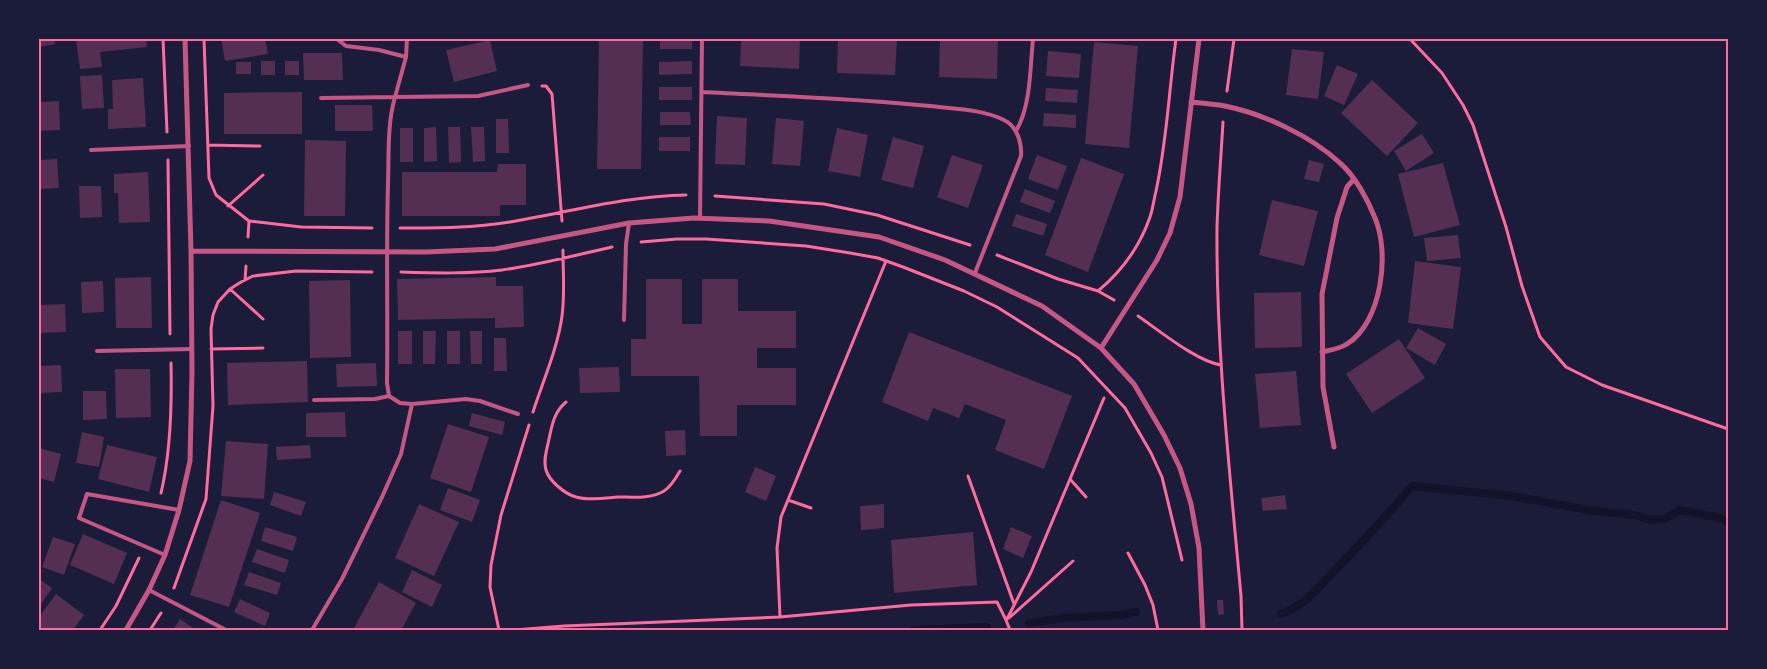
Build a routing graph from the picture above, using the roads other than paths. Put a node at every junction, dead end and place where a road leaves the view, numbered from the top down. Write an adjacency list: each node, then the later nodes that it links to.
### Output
1 (185, 39): 14 (street)
2 (337, 39): 7 (lane)
3 (407, 39): 7 (lane)
4 (702, 39): 9 (lane)
5 (1033, 39): 13 (lane)
6 (1199, 39): 12 (street)
7 (406, 57): 10 (lane)
8 (528, 85): 10 (lane)
9 (702, 92): 13 (lane); 17 (lane)
10 (395, 96): 11 (lane); 20 (lane)
11 (320, 98)
12 (1191, 102): 16 (street); 23 (street)
13 (1016, 131): 21 (lane)
14 (189, 146): 15 (lane); 19 (street)
15 (91, 150)
16 (1354, 179): 26 (street); 26 (street)
17 (700, 218): 18 (street); 21 (street)
18 (629, 223): 20 (street); 22 (lane)
19 (191, 251): 20 (street); 24 (street)
20 (388, 251): 27 (lane)
21 (975, 273): 23 (street)
22 (624, 320)
23 (1101, 348): 38 (street)
24 (192, 349): 25 (lane); 32 (street)
25 (96, 351)
26 (1322, 352): 31 (street)
27 (389, 396): 28 (lane); 29 (lane)
28 (314, 400)
29 (412, 404): 30 (lane); 37 (lane)
30 (518, 414)
31 (1334, 447)
32 (180, 510): 33 (street); 33 (lane)
33 (165, 555): 34 (street)
34 (149, 590): 35 (street); 36 (lane)
35 (126, 630)
36 (226, 630)
37 (312, 630)
38 (1203, 630)

